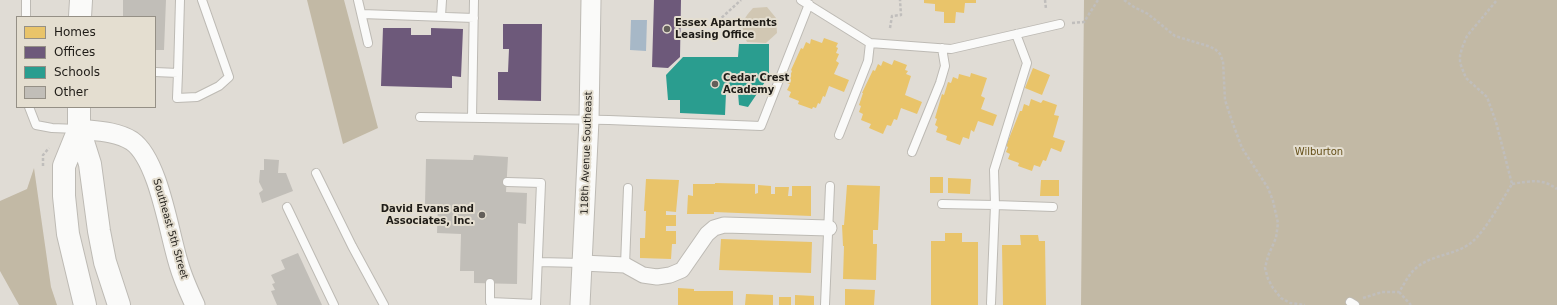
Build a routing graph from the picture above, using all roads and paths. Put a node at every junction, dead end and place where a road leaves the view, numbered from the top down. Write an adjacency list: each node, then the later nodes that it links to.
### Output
1 (26, 0): 19 (lane)
2 (81, 0): 20 (main road)
3 (180, 0): 31 (lane)
4 (202, 0): 31 (lane)
5 (358, 0): 18 (lane)
6 (442, 0): 21 (lane)
7 (474, 0): 22 (lane)
8 (591, 0): 36 (street, 118th Avenue Southeast)
9 (741, 0): 23 (path)
10 (801, 0): 16 (lane)
11 (900, 0): 25 (path)
12 (1045, 0): 17 (path)
13 (1098, 0): 24 (path)
14 (1124, 0): 65 (path)
15 (1497, 0): 42 (path)
16 (809, 4): 28 (lane); 36 (lane)
17 (1046, 8)
18 (362, 14): 21 (lane); 27 (lane)
19 (26, 16)
20 (80, 16)
21 (441, 16): 22 (lane)
22 (474, 18): 35 (lane)
23 (718, 21)
24 (1060, 24): 26 (lane)
25 (890, 28)
26 (1016, 34): 29 (lane); 47 (lane)
27 (368, 43)
28 (870, 43): 29 (lane); 38 (lane)
29 (942, 48): 39 (lane)
30 (156, 72): 31 (lane)
31 (178, 73)
32 (29, 108): 37 (lane)
33 (79, 108): 37 (main road)
34 (420, 117): 35 (lane)
35 (472, 117): 36 (lane)
36 (589, 120): 52 (street, 118th Avenue Southeast)
37 (78, 129): 58 (main road); 59 (main road); 60 (street, Southeast 5th Street)
38 (840, 135)
39 (912, 152)
40 (316, 173): 62 (lane)
41 (507, 182): 51 (lane)
42 (1512, 184): 45 (path); 55 (path)
43 (830, 186): 50 (lane)
44 (628, 188): 53 (lane)
45 (1557, 189)
46 (942, 204): 47 (lane)
47 (995, 204): 49 (lane); 56 (lane)
48 (287, 207): 61 (lane)
49 (1053, 207)
50 (829, 228): 53 (street); 64 (lane)
51 (538, 262): 52 (lane); 54 (lane)
52 (582, 263): 53 (street); 63 (street, 118th Avenue Southeast)
53 (625, 265)
54 (490, 283)
55 (1399, 292): 57 (path); 66 (path)
56 (991, 303)
57 (1353, 303)
58 (84, 305)
59 (119, 305)
60 (195, 305)
61 (334, 305)
62 (384, 305)
63 (580, 305)
64 (826, 305)
65 (1305, 305)
66 (1411, 305)

